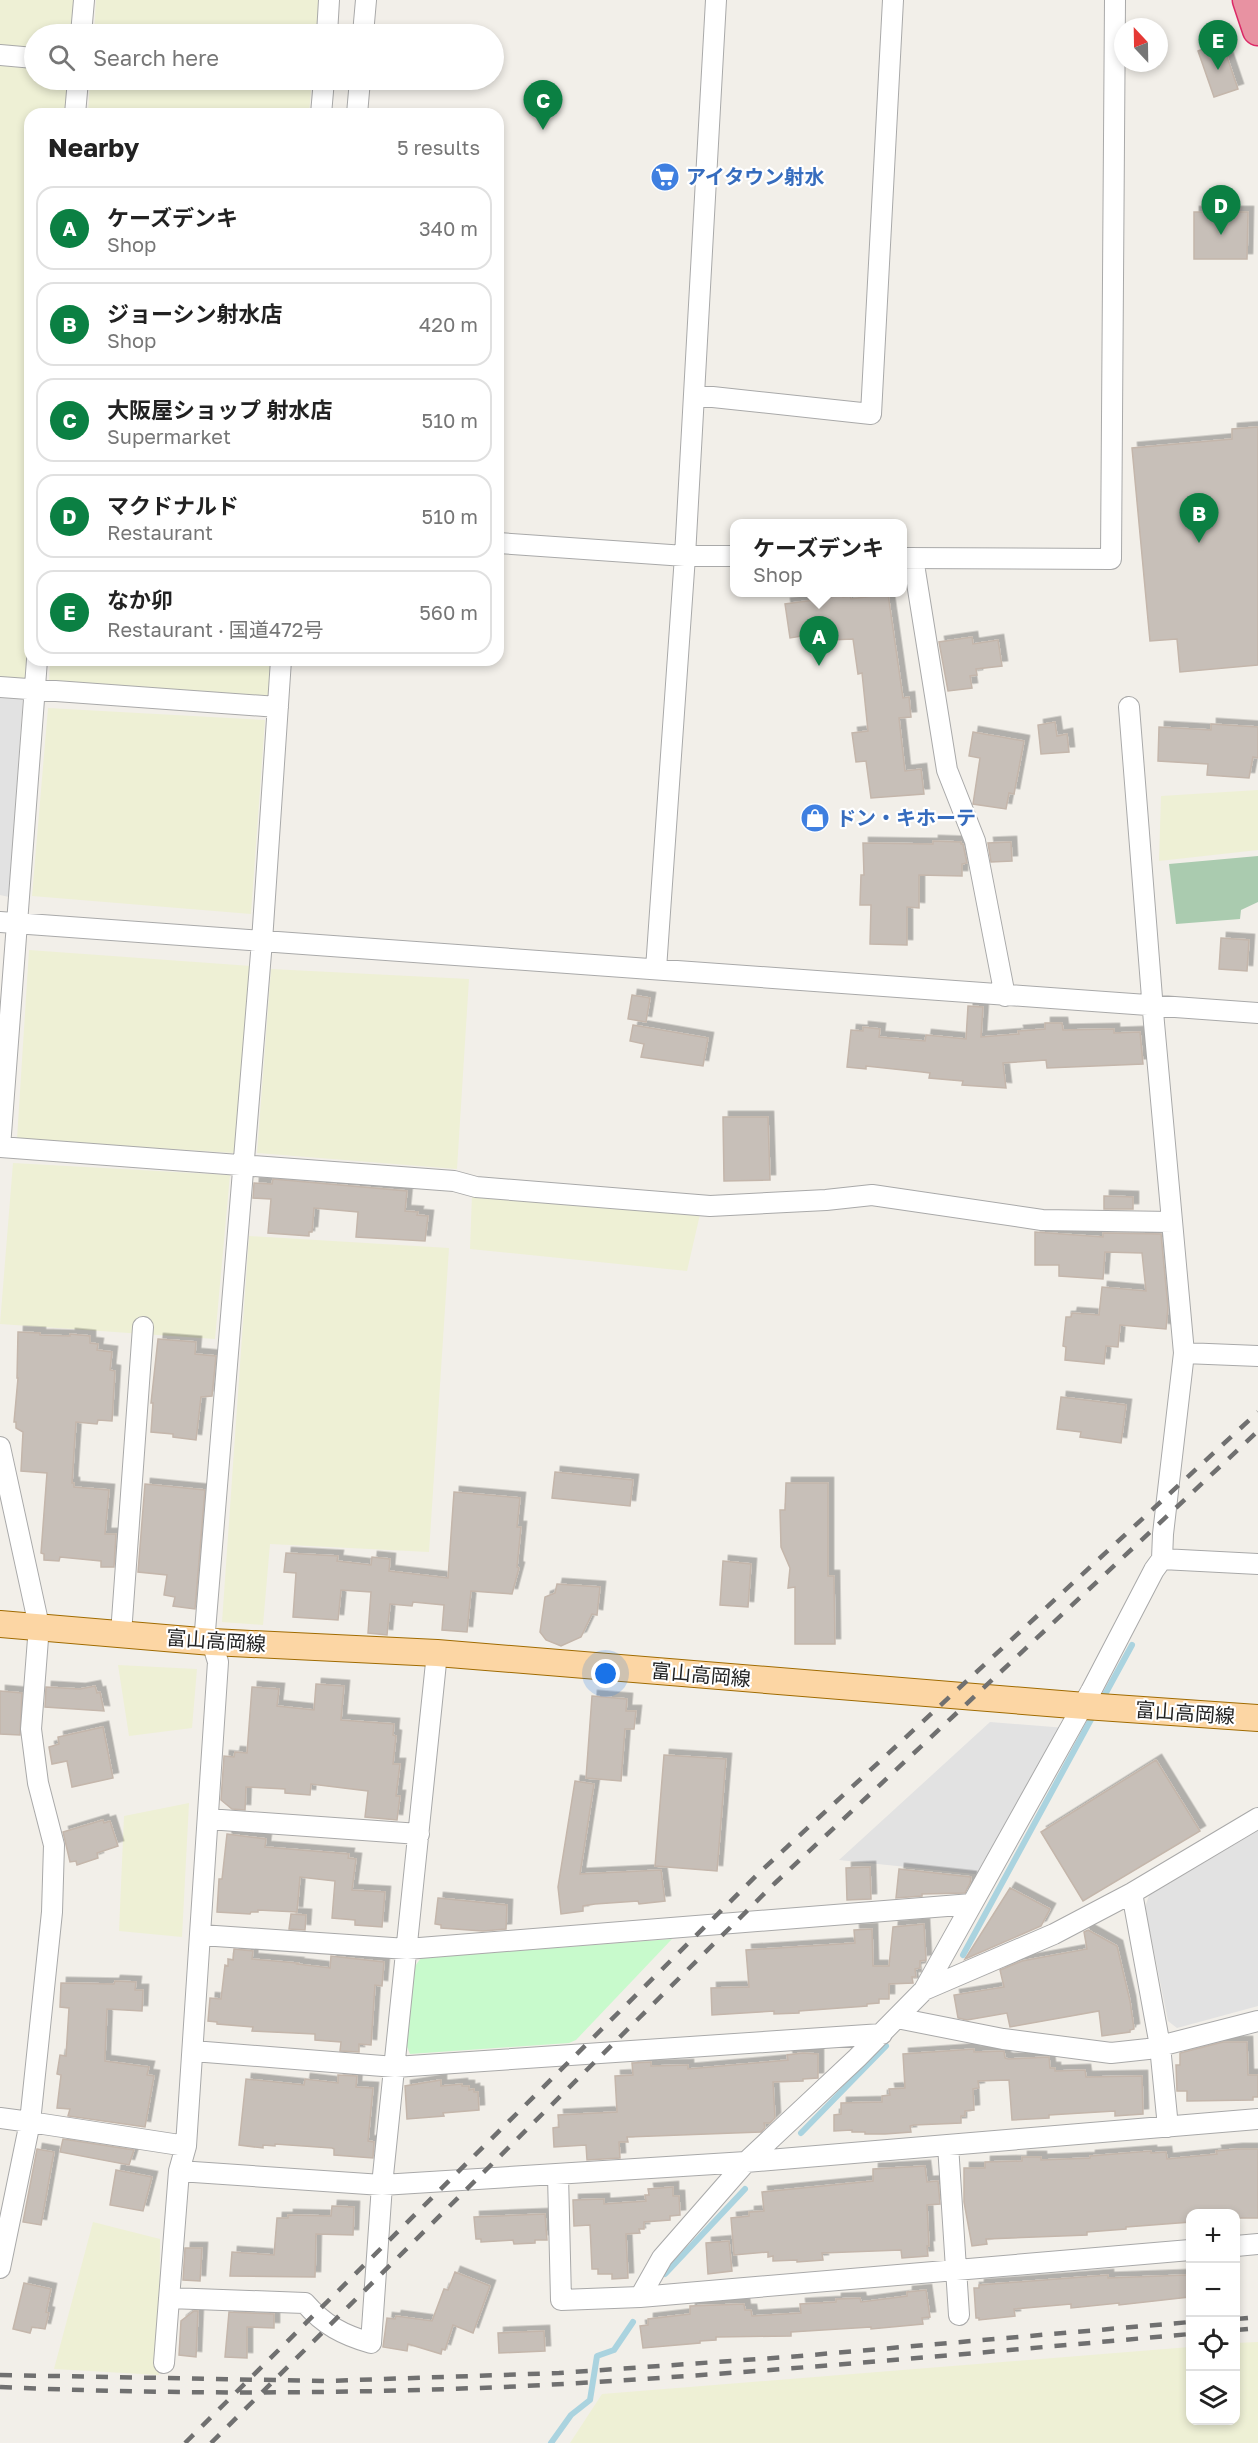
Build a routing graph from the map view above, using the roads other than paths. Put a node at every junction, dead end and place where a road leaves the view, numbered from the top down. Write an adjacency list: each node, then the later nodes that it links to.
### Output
1 (84, 0): 8 (street)
2 (329, 0): 9 (street)
3 (366, 0): 10 (street)
4 (716, 0): 20 (street)
5 (893, 0): 20 (street)
6 (1115, 0): 24 (street)
7 (1248, 0): 11 (highway)
8 (82, 24)
9 (328, 24)
10 (364, 24)
11 (1258, 30)
12 (0, 55): 13 (street)
13 (24, 57)
14 (77, 90): 17 (street)
15 (323, 90): 18 (street)
16 (359, 90): 19 (street)
17 (76, 108)
18 (322, 108)
19 (358, 108)
20 (694, 396): 22 (street)
21 (504, 543): 22 (street)
22 (685, 556): 23 (street); 33 (street)
23 (730, 556)
24 (908, 558): 34 (street)
25 (37, 666): 28 (street)
26 (281, 666): 29 (street)
27 (0, 687): 28 (street)
28 (35, 689): 29 (street); 31 (street)
29 (278, 707): 32 (street)
30 (1129, 707): 35 (street)
31 (9, 923): 32 (street); 37 (street)
32 (262, 941): 33 (street); 38 (street)
33 (656, 969): 34 (street)
34 (1005, 996): 35 (street)
35 (1153, 1005): 36 (street); 39 (street)
36 (1258, 1013)
37 (0, 1147): 38 (street)
38 (243, 1165): 39 (street); 49 (street)
39 (1172, 1222): 41 (street)
40 (143, 1327): 48 (street)
41 (1184, 1353): 42 (street); 44 (street)
42 (1258, 1356)
43 (0, 1450): 47 (street)
44 (1162, 1559): 45 (street); 51 (street)
45 (1258, 1564)
46 (0, 1624): 47 (main road, 富山高岡線)
47 (39, 1626): 48 (main road, 富山高岡線); 69 (street)
48 (121, 1634): 49 (main road, 富山高岡線)
49 (212, 1642): 50 (main road, 富山高岡線); 54 (street)
50 (437, 1653): 51 (main road, 富山高岡線); 55 (street)
51 (1083, 1706): 52 (main road, 富山高岡線); 57 (street)
52 (1258, 1718)
53 (1258, 1818): 56 (street)
54 (208, 1819): 55 (street); 58 (street)
55 (419, 1834): 59 (street)
56 (1132, 1893): 60 (street); 64 (street)
57 (972, 1904): 59 (street); 60 (street)
58 (201, 1935): 59 (street); 65 (street)
59 (407, 1949): 66 (street)
60 (924, 1990): 61 (street)
61 (897, 2019): 63 (street); 64 (street)
62 (1258, 2021): 64 (street)
63 (882, 2034): 66 (street); 73 (street)
64 (1160, 2046): 70 (street)
65 (193, 2051): 66 (street); 72 (street)
66 (395, 2067): 76 (street)
67 (0, 2118): 69 (street)
68 (1258, 2119): 70 (street)
69 (30, 2122): 72 (street); 80 (street)
70 (1168, 2127): 71 (street)
71 (948, 2145): 73 (street); 81 (street)
72 (186, 2146): 74 (street)
73 (746, 2162): 75 (street); 82 (street)
74 (179, 2171): 76 (street); 83 (street)
75 (558, 2175): 76 (street); 82 (street)
76 (382, 2185): 83 (street)
77 (1258, 2244): 78 (street)
78 (1240, 2246)
79 (1186, 2250): 81 (street)
80 (0, 2268)
81 (955, 2270): 82 (street); 84 (street)
82 (640, 2297)
83 (170, 2298): 85 (street)
84 (959, 2315)
85 (164, 2363)

